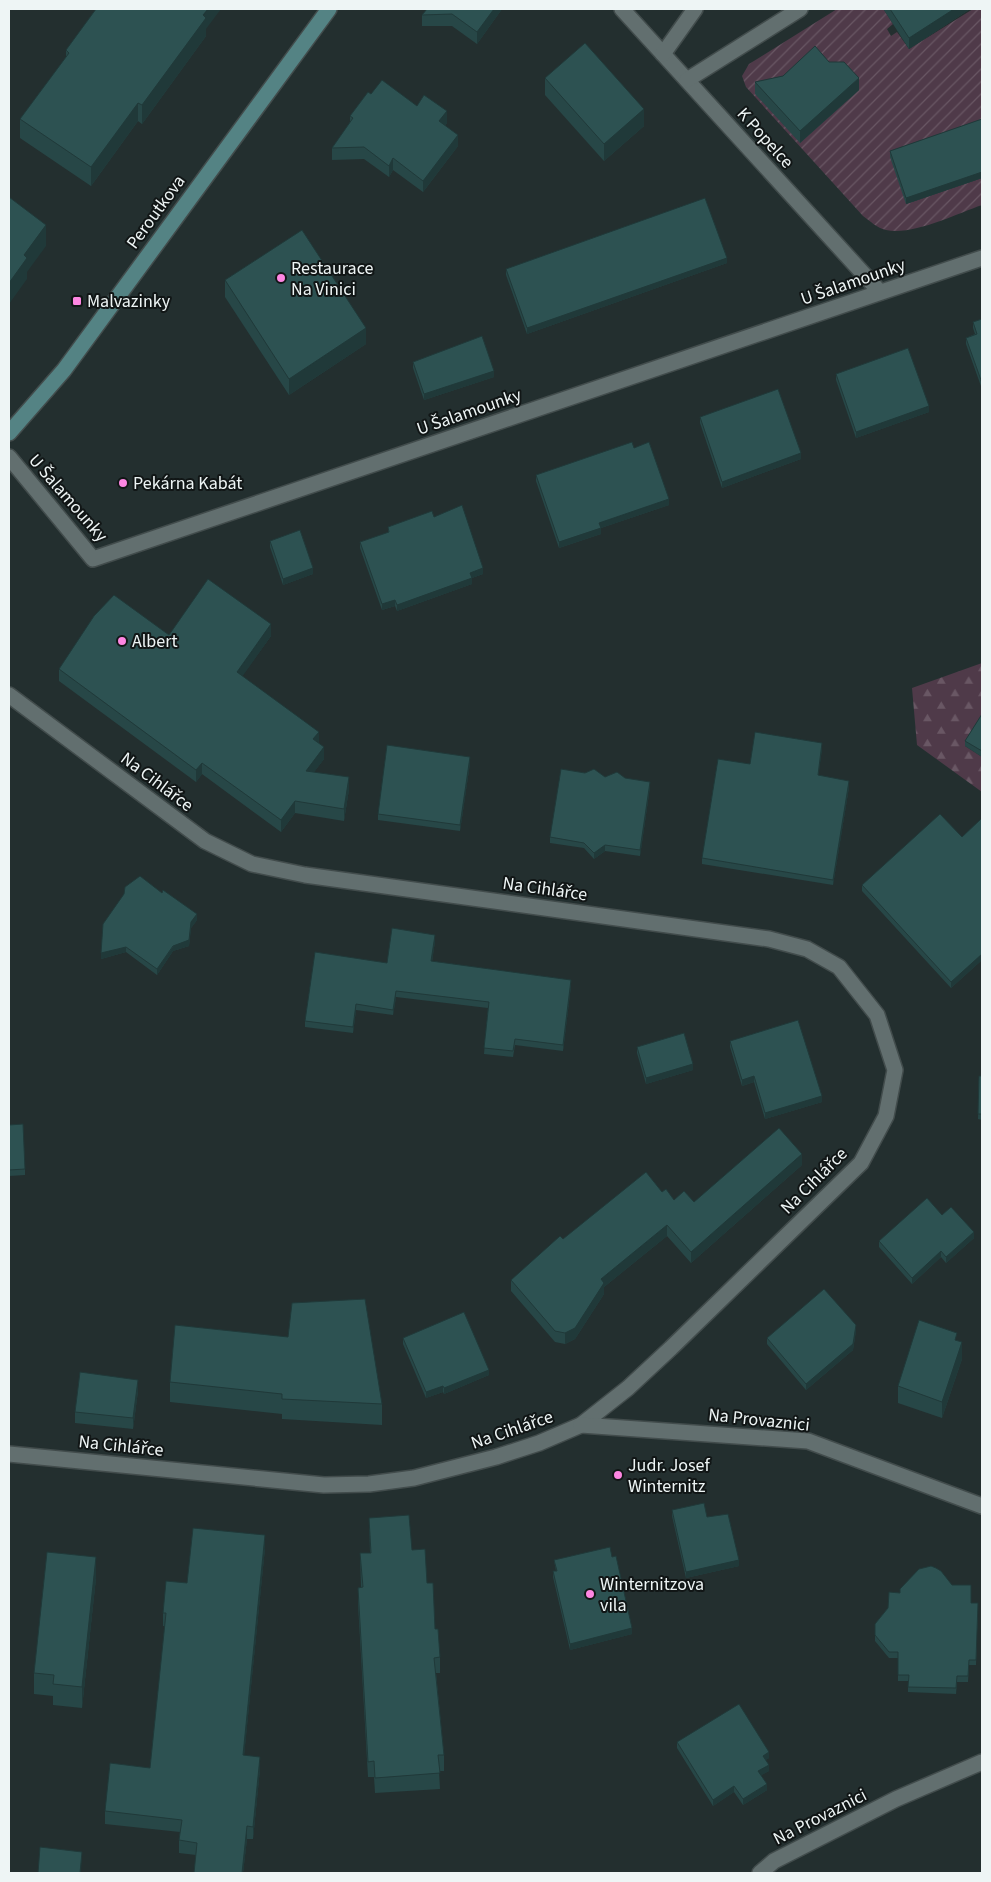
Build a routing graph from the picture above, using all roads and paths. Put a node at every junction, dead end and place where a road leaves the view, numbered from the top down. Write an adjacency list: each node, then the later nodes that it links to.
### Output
1 (329, 9): 9 (street, Peroutkova)
2 (622, 9): 5 (street, K Popelce)
3 (695, 9): 5 (street)
4 (800, 9): 6 (street)
5 (663, 54): 6 (street, K Popelce)
6 (687, 80): 8 (street, K Popelce)
7 (982, 258): 8 (street, U Šalamounky)
8 (880, 292): 10 (street, U Šalamounky)
9 (9, 433)
10 (9, 457)
11 (9, 695): 12 (street, Na Cihlářce)
12 (581, 1425): 13 (street, Na Cihlářce); 14 (street, Na Provaznici)
13 (9, 1454)
14 (982, 1506)
15 (982, 1762): 16 (street, Na Provaznici)
16 (760, 1873)

